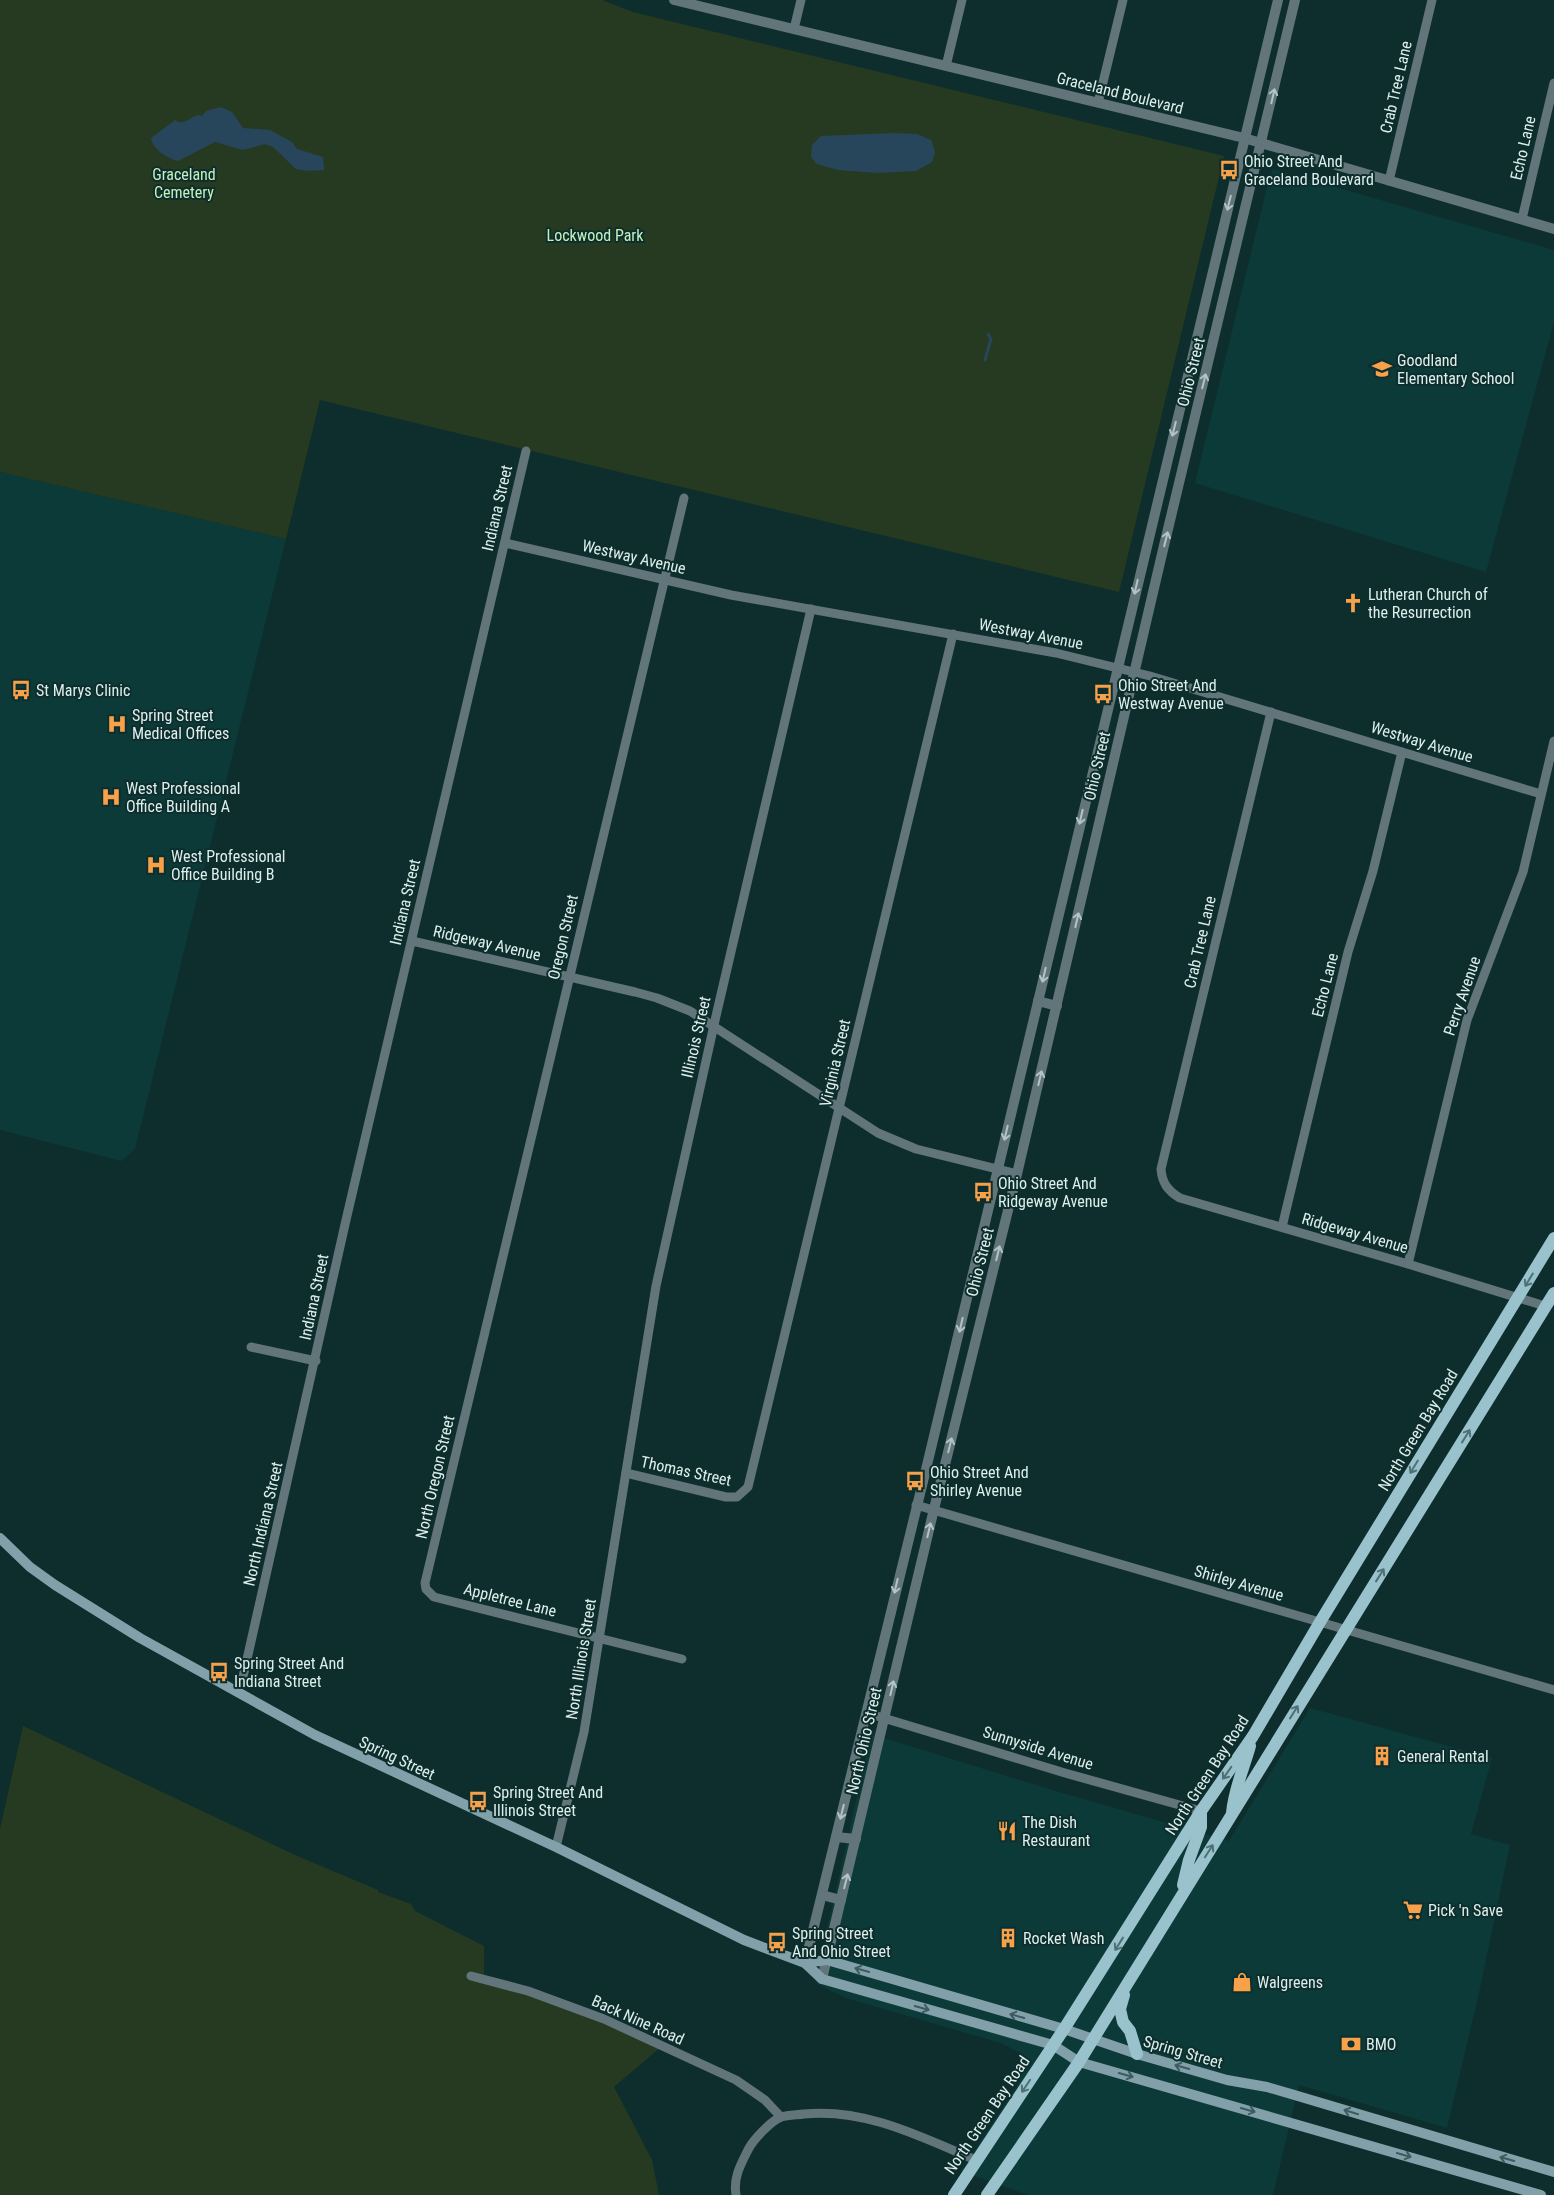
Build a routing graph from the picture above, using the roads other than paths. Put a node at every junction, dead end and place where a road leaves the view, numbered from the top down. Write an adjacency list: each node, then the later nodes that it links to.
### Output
1 (674, 0): 8 (street, Graceland Boulevard)
2 (801, 0): 8 (street)
3 (962, 0): 9 (street)
4 (1123, 0): 11 (street)
5 (1278, 0): 12 (street, Ohio Street)
6 (1296, 0): 13 (street, Ohio Street, one-way to 6)
7 (1432, 0): 14 (street, Crab Tree Lane)
8 (794, 29): 9 (street, Graceland Boulevard)
9 (946, 66): 11 (street, Graceland Boulevard)
10 (1554, 83): 15 (street, Echo Lane)
11 (1098, 103): 12 (street, Graceland Boulevard)
12 (1244, 138): 13 (street, Graceland Boulevard); 17 (street, Ohio Street, one-way to 17)
13 (1262, 143): 14 (street, Graceland Boulevard); 18 (street, Ohio Street)
14 (1389, 181): 15 (street, Graceland Boulevard)
15 (1522, 219): 16 (street, Graceland Boulevard)
16 (1554, 229)
17 (1198, 326): 18 (street); 25 (street, Ohio Street, one-way to 25)
18 (1216, 331): 26 (street, Ohio Street, one-way to 18)
19 (526, 451): 21 (street, Indiana Street)
20 (684, 498): 22 (street, Oregon Street)
21 (505, 543): 22 (street, Westway Avenue); 33 (street, Indiana Street)
22 (664, 579): 23 (street, Westway Avenue); 34 (street, Oregon Street)
23 (811, 609): 24 (street, Westway Avenue); 37 (street, Illinois Street)
24 (953, 634): 25 (street, Westway Avenue); 38 (street, Virginia Street)
25 (1117, 667): 26 (street, Westway Avenue); 31 (street, Ohio Street, one-way to 31)
26 (1134, 672): 27 (street, Westway Avenue); 32 (street, Ohio Street)
27 (1271, 712): 29 (street, Westway Avenue); 41 (street, Crab Tree Lane)
28 (1554, 741): 30 (street, Perry Avenue)
29 (1402, 752): 30 (street, Westway Avenue); 42 (street, Echo Lane)
30 (1541, 794): 44 (street, Perry Avenue)
31 (1073, 851): 32 (street); 35 (street, Ohio Street, one-way to 35)
32 (1092, 856): 36 (street, Ohio Street, one-way to 32)
33 (412, 941): 34 (street, Ridgeway Avenue); 51 (street, Indiana Street)
34 (569, 977): 37 (street, Ridgeway Avenue); 53 (street, Oregon Street)
35 (1038, 1001): 36 (street); 39 (street, Ohio Street, one-way to 39)
36 (1057, 1006): 40 (street, Ohio Street, one-way to 36)
37 (714, 1027): 38 (street, Ridgeway Avenue); 55 (street, Illinois Street)
38 (839, 1108): 39 (street, Ridgeway Avenue); 56 (street, Virginia Street)
39 (997, 1170): 40 (street, Ridgeway Avenue); 45 (street, Ohio Street)
40 (1017, 1174): 46 (street, Ohio Street, one-way to 40)
41 (1162, 1180): 42 (street, Ridgeway Avenue)
42 (1282, 1227): 44 (street, Ridgeway Avenue)
43 (1554, 1238): 48 (main road, North Green Bay Road, one-way to 48)
44 (1408, 1264): 48 (street, Ridgeway Avenue)
45 (973, 1274): 46 (street); 52 (street, Ohio Street, one-way to 52)
46 (991, 1279): 54 (street, Ohio Street)
47 (1554, 1293): 49 (main road)
48 (1518, 1298): 49 (street, Ridgeway Avenue); 61 (main road, North Green Bay Road, one-way to 61)
49 (1545, 1306): 62 (main road, one-way to 49)
50 (250, 1347): 51 (street)
51 (316, 1361): 66 (street, North Indiana Street)
52 (948, 1381): 54 (street); 57 (street, Ohio Street)
53 (474, 1382): 60 (street, North Oregon Street)
54 (965, 1386): 58 (street, Ohio Street, one-way to 54)
55 (626, 1474): 56 (street, Thomas Street); 63 (street, North Illinois Street)
56 (739, 1496)
57 (916, 1505): 58 (street, Shirley Avenue); 67 (street, North Ohio Street, one-way to 67)
58 (934, 1509): 61 (street, Shirley Avenue); 68 (street, North Ohio Street, one-way to 58)
59 (0, 1538): 66 (main road, Spring Street)
60 (426, 1579): 63 (street, Appletree Lane)
61 (1320, 1622): 62 (street, Shirley Avenue); 69 (main road, North Green Bay Road)
62 (1346, 1630): 65 (street, Shirley Avenue); 71 (main road, one-way to 62)
63 (600, 1638): 64 (street, Appletree Lane); 74 (street, North Illinois Street)
64 (682, 1659)
65 (1554, 1690)
66 (237, 1692): 74 (main road, Spring Street)
67 (867, 1713): 68 (street, Sunnyside Avenue); 72 (street, North Ohio Street, one-way to 72)
68 (885, 1718): 70 (street, Sunnyside Avenue); 73 (street, North Ohio Street)
69 (1253, 1736): 70 (main road, North Green Bay Road, one-way to 70); 71 (main road)
70 (1201, 1811): 75 (main road); 83 (main road, North Green Bay Road, one-way to 83)
71 (1232, 1816): 75 (main road, one-way to 71)
72 (836, 1838): 73 (street); 76 (street, North Ohio Street)
73 (856, 1839): 77 (street, North Ohio Street, one-way to 73)
74 (556, 1847): 79 (main road, Spring Street)
75 (1181, 1894): 82 (main road)
76 (822, 1895): 77 (street); 79 (street, North Ohio Street)
77 (841, 1900): 78 (street, North Ohio Street)
78 (827, 1960): 79 (main road, Spring Street); 81 (street, North Ohio Street); 83 (main road, Spring Street, one-way to 78)
79 (805, 1963): 81 (main road, Spring Street)
80 (471, 1976): 88 (street, Back Nine Road)
81 (822, 1979): 85 (main road, Spring Street, one-way to 85)
82 (1127, 1984): 84 (main road); 86 (main road)
83 (1064, 2029): 84 (main road, Spring Street); 85 (main road, North Green Bay Road)
84 (1092, 2039): 86 (main road, Spring Street); 87 (main road)
85 (1053, 2046): 87 (main road, Spring Street); 89 (main road, North Green Bay Road, one-way to 89)
86 (1137, 2054): 90 (main road, Spring Street, one-way to 86)
87 (1079, 2062): 93 (main road); 94 (main road, Spring Street, one-way to 94)
88 (781, 2117): 89 (street); 91 (street)
89 (976, 2160): 92 (main road, North Green Bay Road)
90 (1554, 2172)
91 (736, 2195)
92 (954, 2195)
93 (987, 2195)
94 (1541, 2195)

